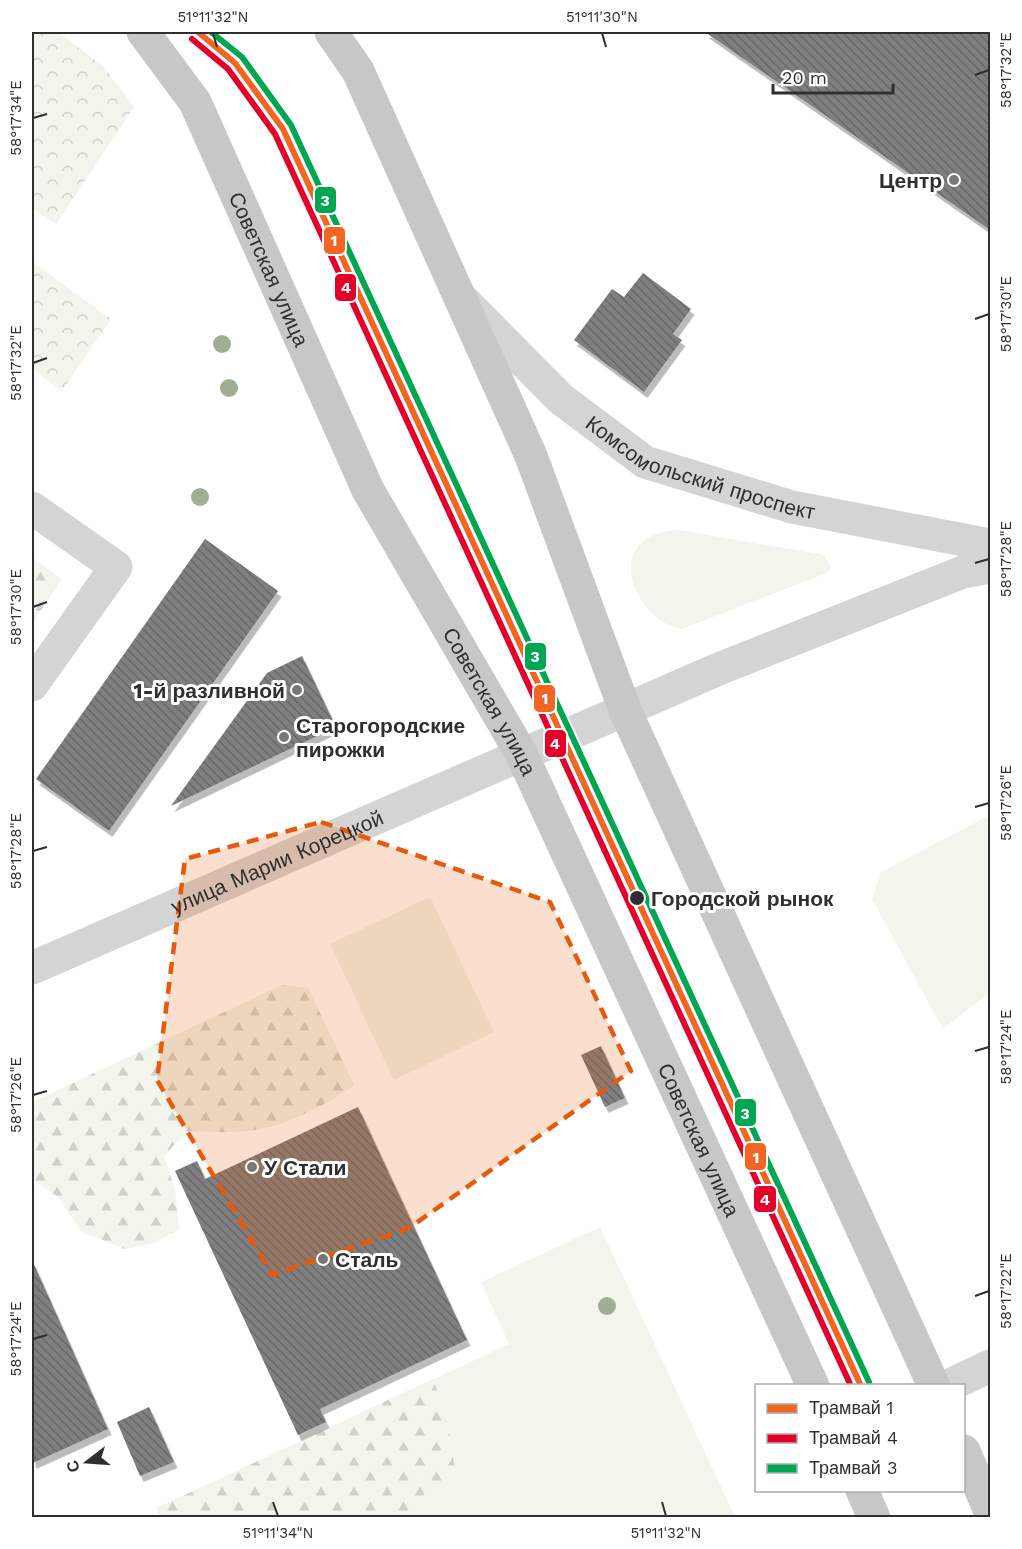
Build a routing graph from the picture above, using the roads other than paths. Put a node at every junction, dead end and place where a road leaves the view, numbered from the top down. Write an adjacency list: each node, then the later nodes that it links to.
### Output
1 (143, 32): 9 (main road, Советская улица)
2 (331, 32): 3 (main road)
3 (459, 295): 5 (street, Комсомольский проспект); 8 (main road)
4 (32, 508): 7 (street)
5 (990, 545)
6 (990, 567): 8 (street)
7 (32, 685)
8 (625, 710): 9 (street, улица Марии Корецкой); 13 (main road)
9 (522, 756): 10 (street, улица Марии Корецкой); 12 (main road, Советская улица)
10 (32, 968)
11 (990, 1366): 14 (street)
12 (812, 1384)
13 (933, 1384)
14 (952, 1384)
15 (965, 1455): 17 (main road)
16 (862, 1492): 18 (main road)
17 (990, 1511)
18 (874, 1518)

